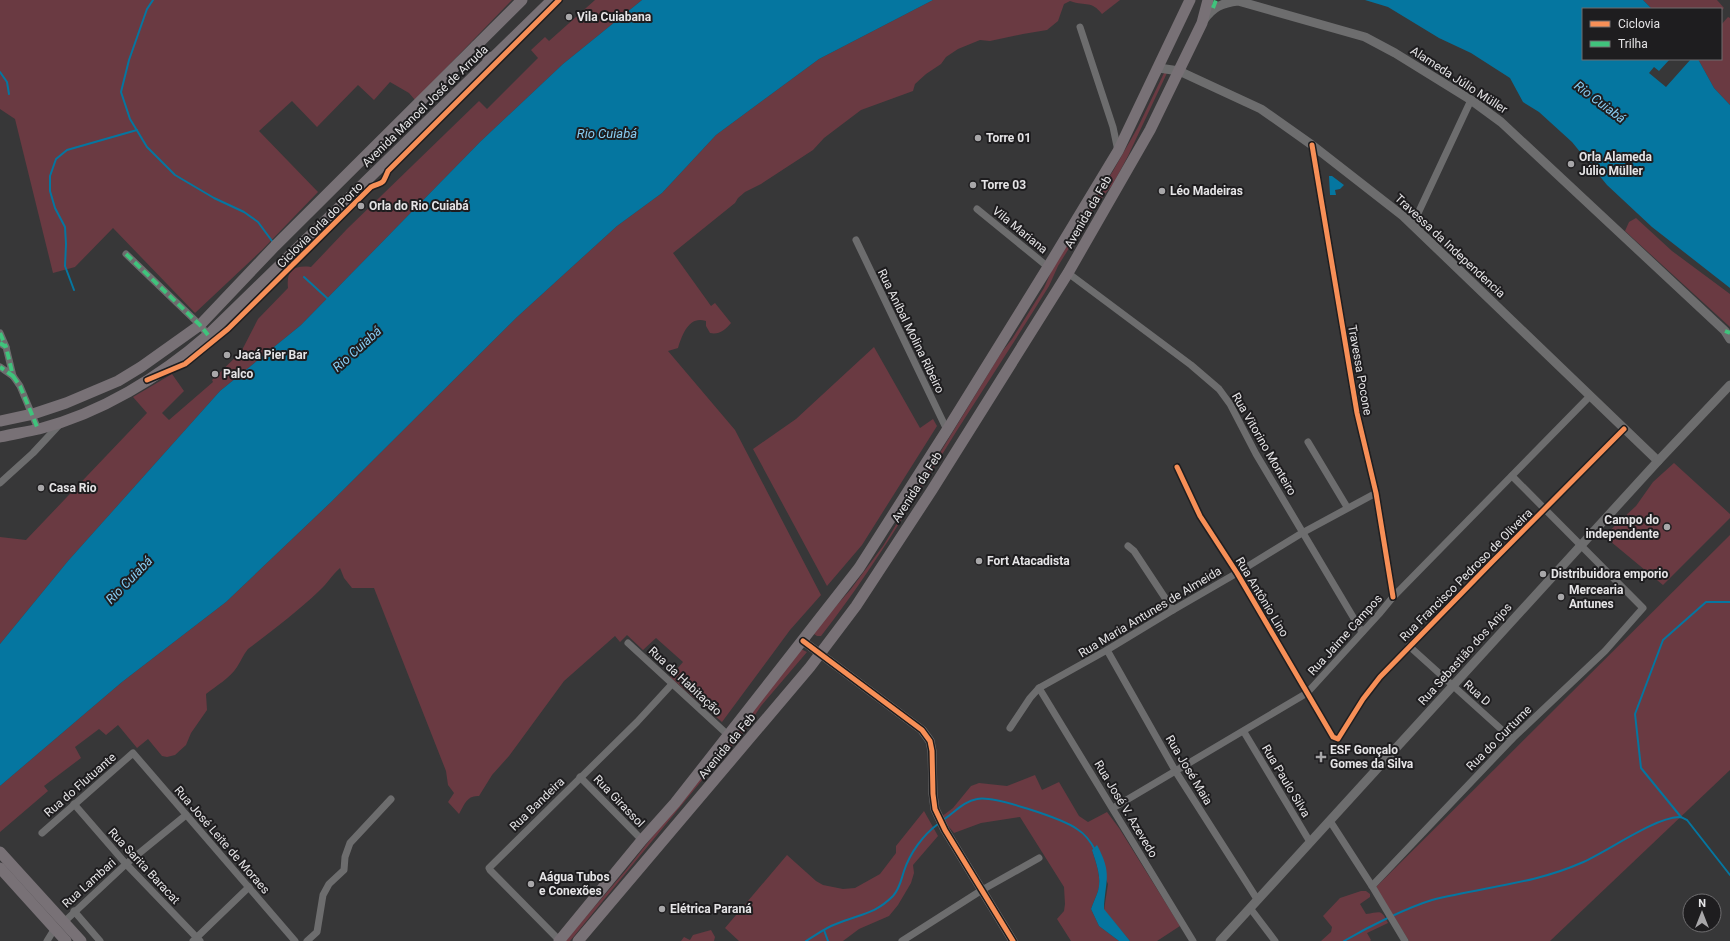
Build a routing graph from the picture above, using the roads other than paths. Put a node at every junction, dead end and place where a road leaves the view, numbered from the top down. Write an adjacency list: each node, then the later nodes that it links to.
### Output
1 (522, 0): 7 (main road, Avenida Manoel José de Arruda)
2 (552, 0): 8 (main road, Avenida Manoel José de Arruda)
3 (1190, 0): 9 (main road, Avenida da Feb)
4 (1208, 0): 5 (main road, Avenida da Feb)
5 (1202, 23): 10 (main road, Avenida da Feb); 11 (main road, Alameda Júlio Müller)
6 (1080, 27): 12 (street)
7 (476, 46): 8 (main road); 22 (main road, Avenida Manoel José de Arruda)
8 (491, 60): 24 (main road, Avenida Manoel José de Arruda)
9 (1159, 68): 10 (main road, Travessa da Independencia); 13 (main road, Avenida da Feb)
10 (1179, 70): 14 (main road, Travessa da Independencia); 21 (main road, Avenida da Feb)
11 (1471, 100): 17 (street); 25 (main road, Alameda Júlio Müller)
12 (1113, 127): 13 (street); 15 (street)
13 (1129, 128): 15 (main road, Avenida da Feb)
14 (1312, 144): 17 (main road, Travessa da Independencia); 44 (street, Travessa Pocone)
15 (1118, 150): 20 (main road, Avenida da Feb)
16 (977, 209): 20 (street, Vila Mariana)
17 (1413, 224): 31 (main road, Travessa da Independencia)
18 (856, 240): 37 (street, Rua Aníbal Molina Ribeiro)
19 (126, 254): 22 (street)
20 (1048, 267): 37 (main road, Avenida da Feb)
21 (1068, 273): 47 (street, Rua Vitorino Monteiro); 58 (main road, Avenida da Feb)
22 (200, 324): 24 (street); 32 (main road, Avenida Manoel José de Arruda)
23 (0, 333): 26 (street)
24 (208, 335): 34 (main road, Avenida Manoel José de Arruda)
25 (1730, 340)
26 (3, 345): 28 (street)
27 (0, 367): 28 (street)
28 (13, 376): 32 (street)
29 (1730, 385): 30 (main road, Rua Sebastião dos Anjos)
30 (1726, 393): 40 (main road, Rua Sebastião dos Anjos)
31 (1590, 396): 36 (main road, Travessa da Independencia); 42 (street, Rua Jaime Campos)
32 (33, 414): 33 (main road, Avenida Manoel José de Arruda); 35 (street)
33 (0, 421)
34 (62, 422): 35 (main road, Avenida Manoel José de Arruda); 43 (street)
35 (38, 429): 38 (main road, Avenida Manoel José de Arruda)
36 (1624, 429): 40 (main road, Travessa da Independencia); 46 (street, Rua Francisco Pedroso de Oliveira)
37 (947, 430): 54 (main road, Avenida da Feb)
38 (0, 437)
39 (1308, 442): 45 (street)
40 (1658, 461): 48 (main road, Rua Sebastião dos Anjos)
41 (1177, 467): 50 (street, Rua Antônio Lino)
42 (1512, 476): 46 (street); 51 (street, Rua Jaime Campos)
43 (0, 483)
44 (1376, 493): 45 (street, Rua Maria Antunes de Almeida); 51 (street, Travessa Pocone)
45 (1347, 507): 47 (street, Rua Maria Antunes de Almeida)
46 (1545, 509): 48 (street); 56 (street, Rua Francisco Pedroso de Oliveira)
47 (1302, 533): 50 (street, Rua Maria Antunes de Almeida); 53 (street, Rua Vitorino Monteiro)
48 (1581, 545): 60 (main road, Rua Sebastião dos Anjos); 67 (street, Rua do Curtume)
49 (1128, 546): 52 (street)
50 (1237, 573): 52 (street, Rua Maria Antunes de Almeida); 62 (street, Rua Antônio Lino)
51 (1393, 597): 53 (street, Rua Jaime Campos)
52 (1173, 610): 57 (street, Rua Maria Antunes de Almeida)
53 (1362, 632): 62 (street, Rua Jaime Campos)
54 (803, 641): 58 (main road); 65 (main road, Avenida da Feb)
55 (628, 643): 59 (street, Rua da Habitação)
56 (1410, 646): 60 (street, Rua D); 66 (street, Rua Francisco Pedroso de Oliveira)
57 (1107, 650): 61 (street, Rua Maria Antunes de Almeida); 69 (street, Rua José Maia)
58 (820, 655): 85 (main road); 99 (main road, Avenida da Feb)
59 (672, 684): 65 (street, Rua da Habitação); 70 (street, Rua Bandeira)
60 (1453, 686): 67 (street, Rua D); 75 (main road, Rua Sebastião dos Anjos)
61 (1040, 688): 63 (street, Rua Maria Antunes de Almeida); 73 (street, Rua José V. Azevedo)
62 (1307, 693): 64 (street, Rua Jaime Campos); 66 (street, Rua Antônio Lino)
63 (1010, 728)
64 (1244, 732): 69 (street, Rua Jaime Campos); 78 (street, Rua Paulo Silva)
65 (728, 735): 77 (main road, Avenida da Feb)
66 (1333, 737)
67 (1512, 739): 83 (street, Rua do Curtume)
68 (133, 753): 72 (street, Rua do Flutuante); 74 (street, Rua José Leite de Moraes)
69 (1176, 772): 73 (street, Rua Jaime Campos); 86 (street, Rua José Maia)
70 (580, 777): 77 (street, Rua Girassol); 98 (street, Rua Bandeira)
71 (390, 799): 97 (street)
72 (74, 804): 76 (street, Rua do Flutuante); 81 (street, Rua Sarita Baracat)
73 (1113, 808): 102 (street, Rua José V. Azevedo)
74 (186, 815): 81 (street, Rua Lambari); 84 (street, Rua José Leite de Moraes)
75 (1330, 821): 78 (main road, Rua Sebastião dos Anjos); 83 (street)
76 (42, 833)
77 (642, 840): 98 (main road, Avenida da Feb)
78 (1310, 842): 86 (main road, Rua Sebastião dos Anjos)
79 (0, 852): 89 (main road)
80 (1039, 858): 85 (street)
81 (126, 864): 88 (street, Rua Lambari); 91 (street, Rua Sarita Baracat)
82 (0, 868): 89 (main road)
83 (1372, 886): 105 (street)
84 (249, 888): 91 (street); 96 (street, Rua José Leite de Moraes)
85 (982, 890): 90 (street); 101 (main road)
86 (1257, 899): 87 (main road, Rua Sebastião dos Anjos)
87 (1250, 908): 103 (main road, Rua Sebastião dos Anjos); 104 (street)
88 (74, 911): 89 (street, Rua Lambari); 95 (street)
89 (59, 925): 92 (street, Rua Lambari); 93 (main road); 94 (main road)
90 (914, 938): 100 (street)
91 (197, 940)
92 (46, 941)
93 (66, 941)
94 (81, 941)
95 (100, 941)
96 (295, 941)
97 (307, 941)
98 (559, 941)
99 (578, 941)
100 (902, 941)
101 (1013, 941)
102 (1193, 941)
103 (1220, 941)
104 (1275, 941)
105 (1405, 941)

